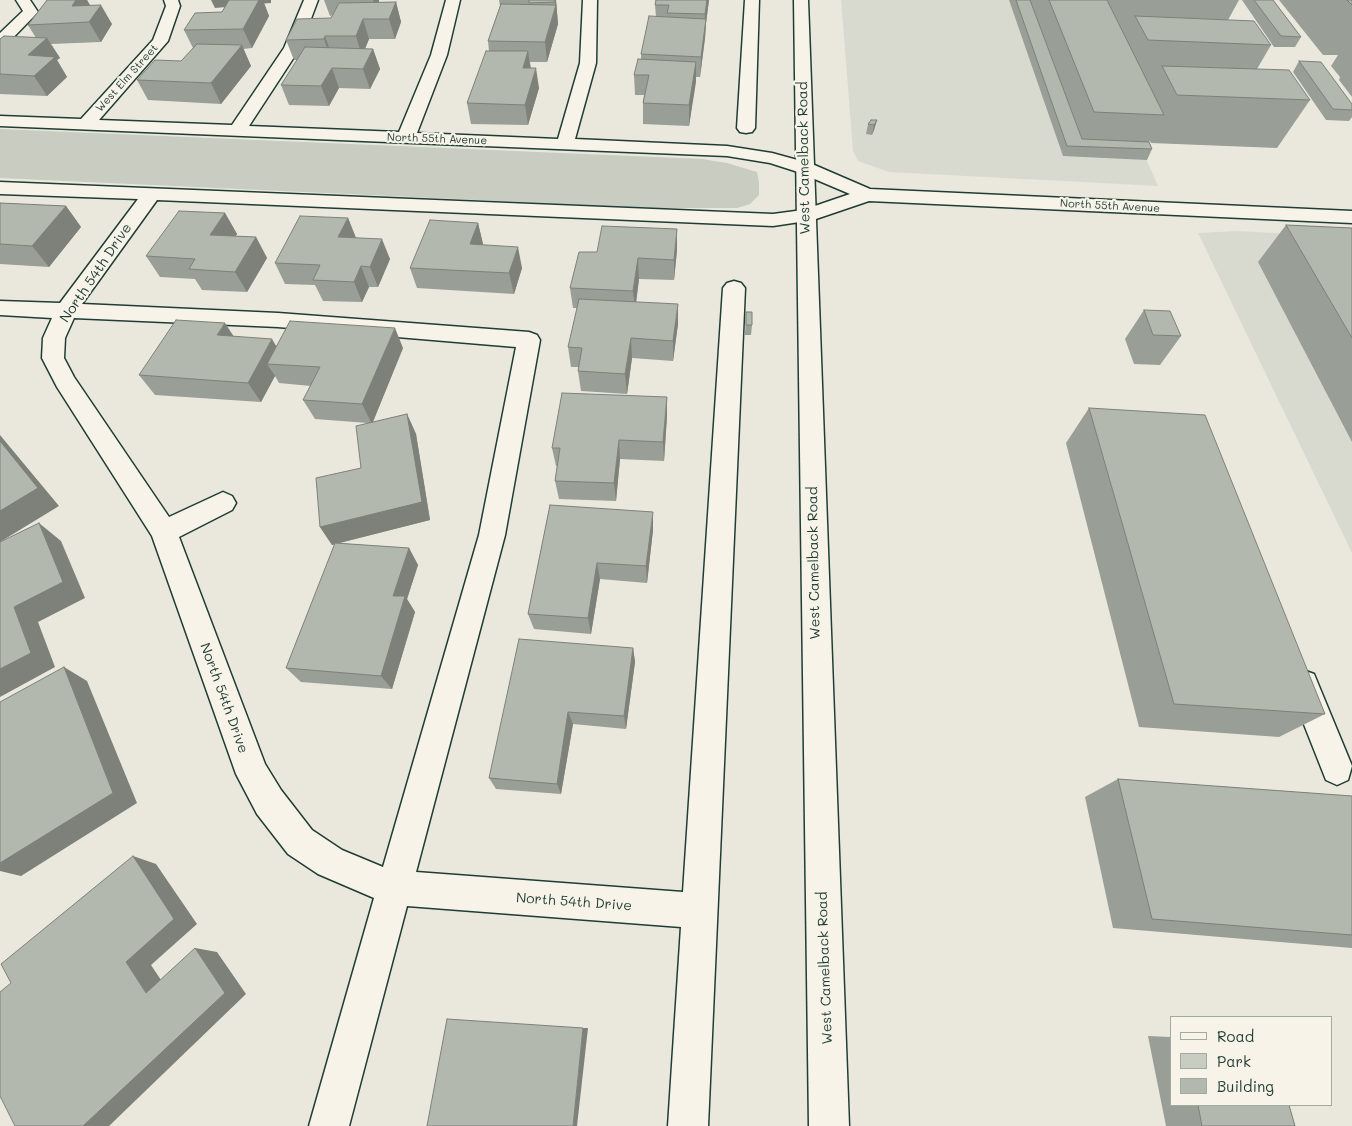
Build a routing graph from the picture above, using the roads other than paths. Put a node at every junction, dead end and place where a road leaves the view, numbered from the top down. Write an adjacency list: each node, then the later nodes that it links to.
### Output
1 (23, 0): 8 (street)
2 (171, 0): 10 (street, West Elm Street)
3 (311, 0): 12 (street)
4 (453, 0): 13 (street)
5 (590, 0): 14 (street)
6 (752, 0): 11 (street)
7 (801, 0): 15 (street, West Camelback Road)
8 (0, 42)
9 (0, 121): 10 (street, North 55th Avenue)
10 (86, 124): 12 (street, North 55th Avenue)
11 (746, 128)
12 (237, 131): 13 (street, North 55th Avenue)
13 (406, 137): 14 (street, North 55th Avenue)
14 (564, 144): 15 (street, North 55th Avenue)
15 (805, 168): 18 (street, North 55th Avenue); 19 (street, West Camelback Road)
16 (0, 188): 17 (street, North 55th Avenue)
17 (151, 195): 19 (street, North 55th Avenue); 23 (street, North 54th Drive)
18 (868, 195): 19 (street, North 55th Avenue); 20 (street, North 55th Avenue)
19 (806, 216): 32 (street, West Camelback Road)
20 (1352, 216)
21 (734, 288): 29 (street)
22 (0, 308): 23 (street)
23 (66, 312): 25 (street, North 54th Drive); 28 (street)
24 (223, 502): 25 (street)
25 (164, 532): 28 (street, North 54th Drive)
26 (1293, 660): 27 (street)
27 (1337, 769)
28 (395, 888): 29 (street, North 54th Drive); 30 (street)
29 (700, 911): 31 (street)
30 (329, 1126)
31 (688, 1126)
32 (829, 1126)

